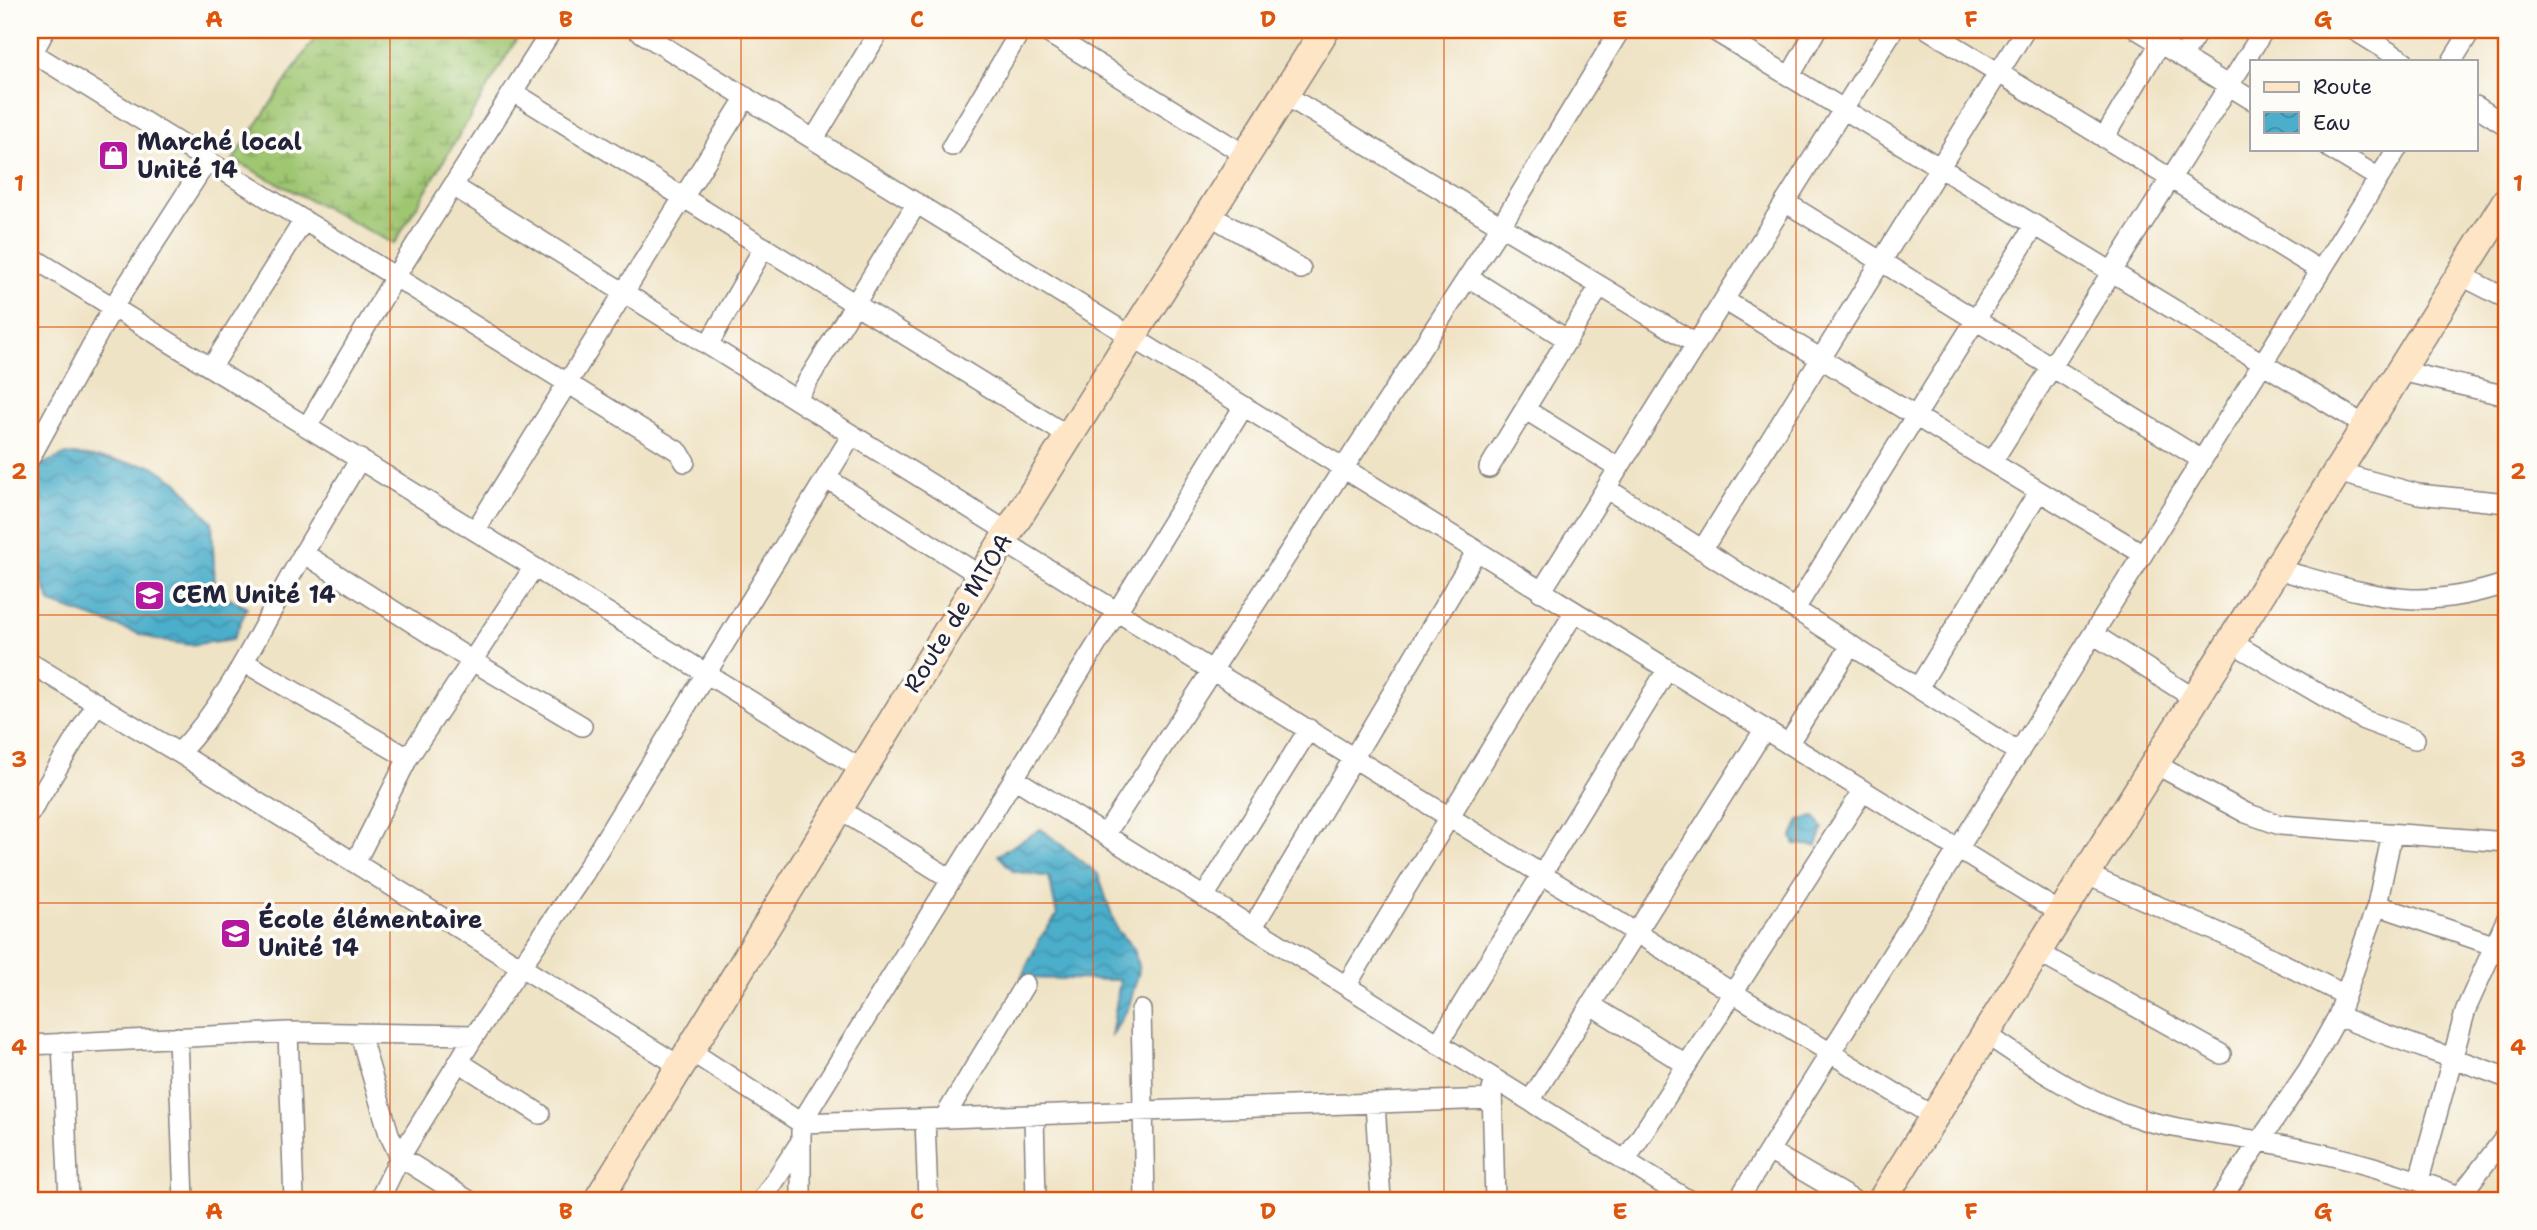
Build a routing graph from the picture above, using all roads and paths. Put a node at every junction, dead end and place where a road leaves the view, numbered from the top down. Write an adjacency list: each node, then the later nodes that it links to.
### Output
1 (45, 30): 20 (street)
2 (552, 30): 27 (street)
3 (637, 30): 29 (street)
4 (880, 30): 35 (street)
5 (1021, 30): 36 (street)
6 (1325, 30): 28 (street, Route de MTOA)
7 (1620, 30): 52 (street)
8 (1713, 30): 25 (street)
9 (1816, 30): 25 (street)
10 (1893, 30): 32 (street)
11 (1929, 30): 24 (street)
12 (2025, 30): 24 (street)
13 (2138, 30): 19 (street)
14 (2199, 30): 21 (street)
15 (2264, 30): 26 (street)
16 (2354, 30): 22 (street)
17 (2472, 30): 23 (street)
18 (1051, 32): 39 (street)
19 (2160, 43): 21 (street); 34 (street)
20 (31, 55): 40 (street)
21 (2182, 57): 26 (street)
22 (2402, 60)
23 (2453, 60)
24 (1999, 73): 34 (street); 41 (street)
25 (1790, 76): 32 (street)
26 (2229, 86): 30 (street); 42 (street)
27 (513, 92): 44 (street); 45 (street)
28 (1285, 95): 39 (street, Route de MTOA); 52 (street)
29 (746, 97): 35 (street); 45 (street)
30 (2250, 99)
31 (2478, 107): 33 (street)
32 (1843, 108): 41 (street); 46 (street)
33 (2507, 126)
34 (2104, 138): 42 (street)
35 (814, 139): 47 (street)
36 (952, 146)
37 (2333, 150): 43 (street)
38 (2396, 150): 43 (street)
39 (1247, 156): 49 (street, Route de MTOA)
40 (207, 161): 50 (street); 67 (street)
41 (1940, 167): 51 (street); 55 (street)
42 (2170, 178): 57 (street); 58 (street)
43 (2379, 178): 57 (street)
44 (453, 186): 60 (street); 63 (street)
45 (682, 197): 53 (street); 63 (street)
46 (1785, 202): 55 (street); 65 (street)
47 (917, 203): 66 (street); 69 (street)
48 (2504, 209): 59 (street)
49 (1210, 215): 56 (street); 69 (street, Route de MTOA)
50 (304, 220): 60 (street); 75 (street)
51 (2035, 225): 58 (street); 68 (street)
52 (1501, 226): 61 (street); 62 (street)
53 (764, 247): 66 (street); 72 (street)
54 (30, 256): 67 (street)
55 (1881, 262): 68 (street); 73 (street)
56 (1301, 269)
57 (2320, 271): 74 (street)
58 (2112, 272): 74 (street); 76 (street)
59 (2460, 275): 64 (street); 77 (street)
60 (395, 277): 78 (street); 85 (street)
61 (1468, 277): 70 (street); 93 (street)
62 (1600, 286): 70 (street); 71 (street)
63 (624, 293): 72 (street); 78 (street)
64 (2507, 299)
65 (1724, 300): 71 (street); 73 (street)
66 (855, 303): 80 (street); 87 (street)
67 (113, 307): 75 (street); 88 (street)
68 (1975, 320): 76 (street); 83 (street)
69 (1135, 337): 81 (street); 87 (street, Route de MTOA)
70 (1568, 340): 82 (street)
71 (1696, 344): 95 (street)
72 (708, 345): 80 (street)
73 (1821, 359): 83 (street); 103 (street)
74 (2263, 363): 84 (street); 90 (street)
75 (211, 368): 85 (street)
76 (2052, 368): 90 (street); 92 (street)
77 (2400, 371): 79 (street); 84 (street)
78 (566, 383): 91 (street); 101 (street)
79 (2507, 396)
80 (796, 400): 86 (street)
81 (1244, 406): 93 (street); 113 (street)
82 (1526, 411): 94 (street); 95 (street)
83 (1916, 416): 92 (street); 112 (street)
84 (2366, 426): 96 (street)
85 (307, 427): 89 (street)
86 (852, 435): 97 (street); 102 (street)
87 (1070, 437): 102 (street, Route de MTOA)
88 (30, 457)
89 (360, 459): 101 (street); 105 (street)
90 (2202, 460): 106 (street)
91 (685, 462)
92 (1992, 462): 99 (street)
93 (1344, 467): 104 (street); 121 (street)
94 (1489, 468)
95 (1619, 468): 98 (street)
96 (2337, 472): 100 (street); 108 (street)
97 (826, 478): 109 (street); 123 (street)
98 (1606, 488): 103 (street); 111 (street)
99 (2039, 491): 106 (street); 124 (street)
100 (2507, 503)
101 (475, 531): 107 (street)
102 (1006, 536): 109 (street, Route de MTOA); 113 (street)
103 (1702, 550): 112 (street)
104 (1476, 552): 111 (street); 134 (street)
105 (303, 553): 118 (street); 119 (street)
106 (2143, 554): 115 (street)
107 (534, 567): 119 (street); 123 (street)
108 (2276, 569): 110 (street); 116 (street)
109 (981, 576): 137 (street, Route de MTOA)
110 (2505, 586)
111 (1541, 593): 114 (street)
112 (1795, 610): 117 (street)
113 (1117, 611): 121 (street); 138 (street)
114 (1574, 613): 122 (street); 142 (street)
115 (2093, 634): 125 (street); 133 (street)
116 (2231, 642): 125 (street); 130 (street)
117 (1852, 645): 124 (street); 131 (street)
118 (244, 662): 132 (street); 135 (street)
119 (474, 662): 127 (street); 135 (street)
120 (30, 663): 126 (street)
121 (1212, 670): 128 (street); 144 (street)
122 (1667, 670): 129 (street); 148 (street)
123 (706, 674): 137 (street); 159 (street)
124 (1918, 688): 133 (street)
125 (2196, 699): 136 (street)
126 (97, 703): 132 (street); 141 (street)
127 (582, 726)
128 (1309, 729): 134 (street); 151 (street)
129 (1764, 730): 131 (street); 156 (street)
130 (2415, 739)
131 (1788, 744): 139 (street)
132 (179, 753): 147 (street)
133 (2019, 753): 146 (street)
134 (1354, 757): 142 (street); 155 (street)
135 (408, 758): 147 (street)
136 (2155, 764): 143 (street); 149 (street)
137 (861, 769): 140 (street, Route de MTOA)
138 (1014, 778): 144 (street); 150 (street)
139 (1863, 791): 146 (street); 162 (street)
140 (837, 808): 150 (street); 177 (street, Route de MTOA)
141 (30, 813)
142 (1449, 817): 148 (street); 161 (street)
143 (2392, 834): 145 (street); 152 (street)
144 (1105, 835): 151 (street)
145 (2507, 842)
146 (1958, 849): 153 (street); 175 (street)
147 (355, 863): 159 (street)
148 (1542, 874): 156 (street); 173 (street)
149 (2087, 875): 153 (street); 163 (street)
150 (951, 879): 191 (street)
151 (1204, 897): 155 (street)
152 (2377, 905): 157 (street); 163 (street)
153 (2061, 914): 158 (street)
154 (2507, 918): 157 (street)
155 (1252, 928): 161 (street)
156 (1637, 932): 162 (street); 164 (street)
157 (2500, 947): 178 (street)
158 (2037, 952): 169 (street); 176 (street)
159 (520, 965): 170 (street); 177 (street)
160 (1025, 984): 190 (street)
161 (1346, 986): 173 (street)
162 (1734, 992): 175 (street); 180 (street)
163 (2345, 995): 166 (street)
164 (1591, 1005): 180 (street); 184 (street)
165 (1142, 1010): 186 (street)
166 (2338, 1016): 178 (street); 193 (street)
167 (288, 1032): 168 (street); 171 (street); 201 (street)
168 (360, 1034): 170 (street); 195 (street)
169 (1986, 1034): 189 (street); 193 (street)
170 (475, 1035): 179 (street)
171 (178, 1037): 172 (street); 200 (street)
172 (62, 1043): 174 (street); 199 (street)
173 (1438, 1044): 181 (street)
174 (30, 1045)
175 (1831, 1053): 189 (street); 194 (street)
176 (2221, 1054)
177 (683, 1058): 191 (street); 204 (street, Route de MTOA)
178 (2455, 1058): 182 (street); 197 (street)
179 (459, 1062): 187 (street); 195 (street)
180 (1687, 1065): 196 (street)
181 (1492, 1077): 183 (street); 184 (street)
182 (2507, 1078)
183 (1492, 1099): 185 (street); 211 (street)
184 (1530, 1101): 196 (street)
185 (1375, 1103): 186 (street); 210 (street)
186 (1143, 1112): 188 (street); 209 (street)
187 (540, 1114)
188 (1034, 1115): 190 (street); 208 (street)
189 (1934, 1117): 215 (street)
190 (935, 1118): 191 (street); 207 (street)
191 (801, 1132): 205 (street); 206 (street)
192 (2507, 1135): 198 (street)
193 (2259, 1141): 197 (street); 216 (street)
194 (1769, 1151): 213 (street); 214 (street)
195 (400, 1157): 202 (street); 203 (street)
196 (1625, 1161): 212 (street)
197 (2419, 1180): 198 (street)
198 (2458, 1198)
199 (69, 1200)
200 (184, 1200)
201 (294, 1200)
202 (379, 1200)
203 (468, 1200)
204 (597, 1200)
205 (762, 1200)
206 (801, 1200)
207 (928, 1200)
208 (1036, 1200)
209 (1145, 1200)
210 (1381, 1200)
211 (1495, 1200)
212 (1688, 1200)
213 (1738, 1200)
214 (1853, 1200)
215 (1882, 1200)
216 (2220, 1200)

